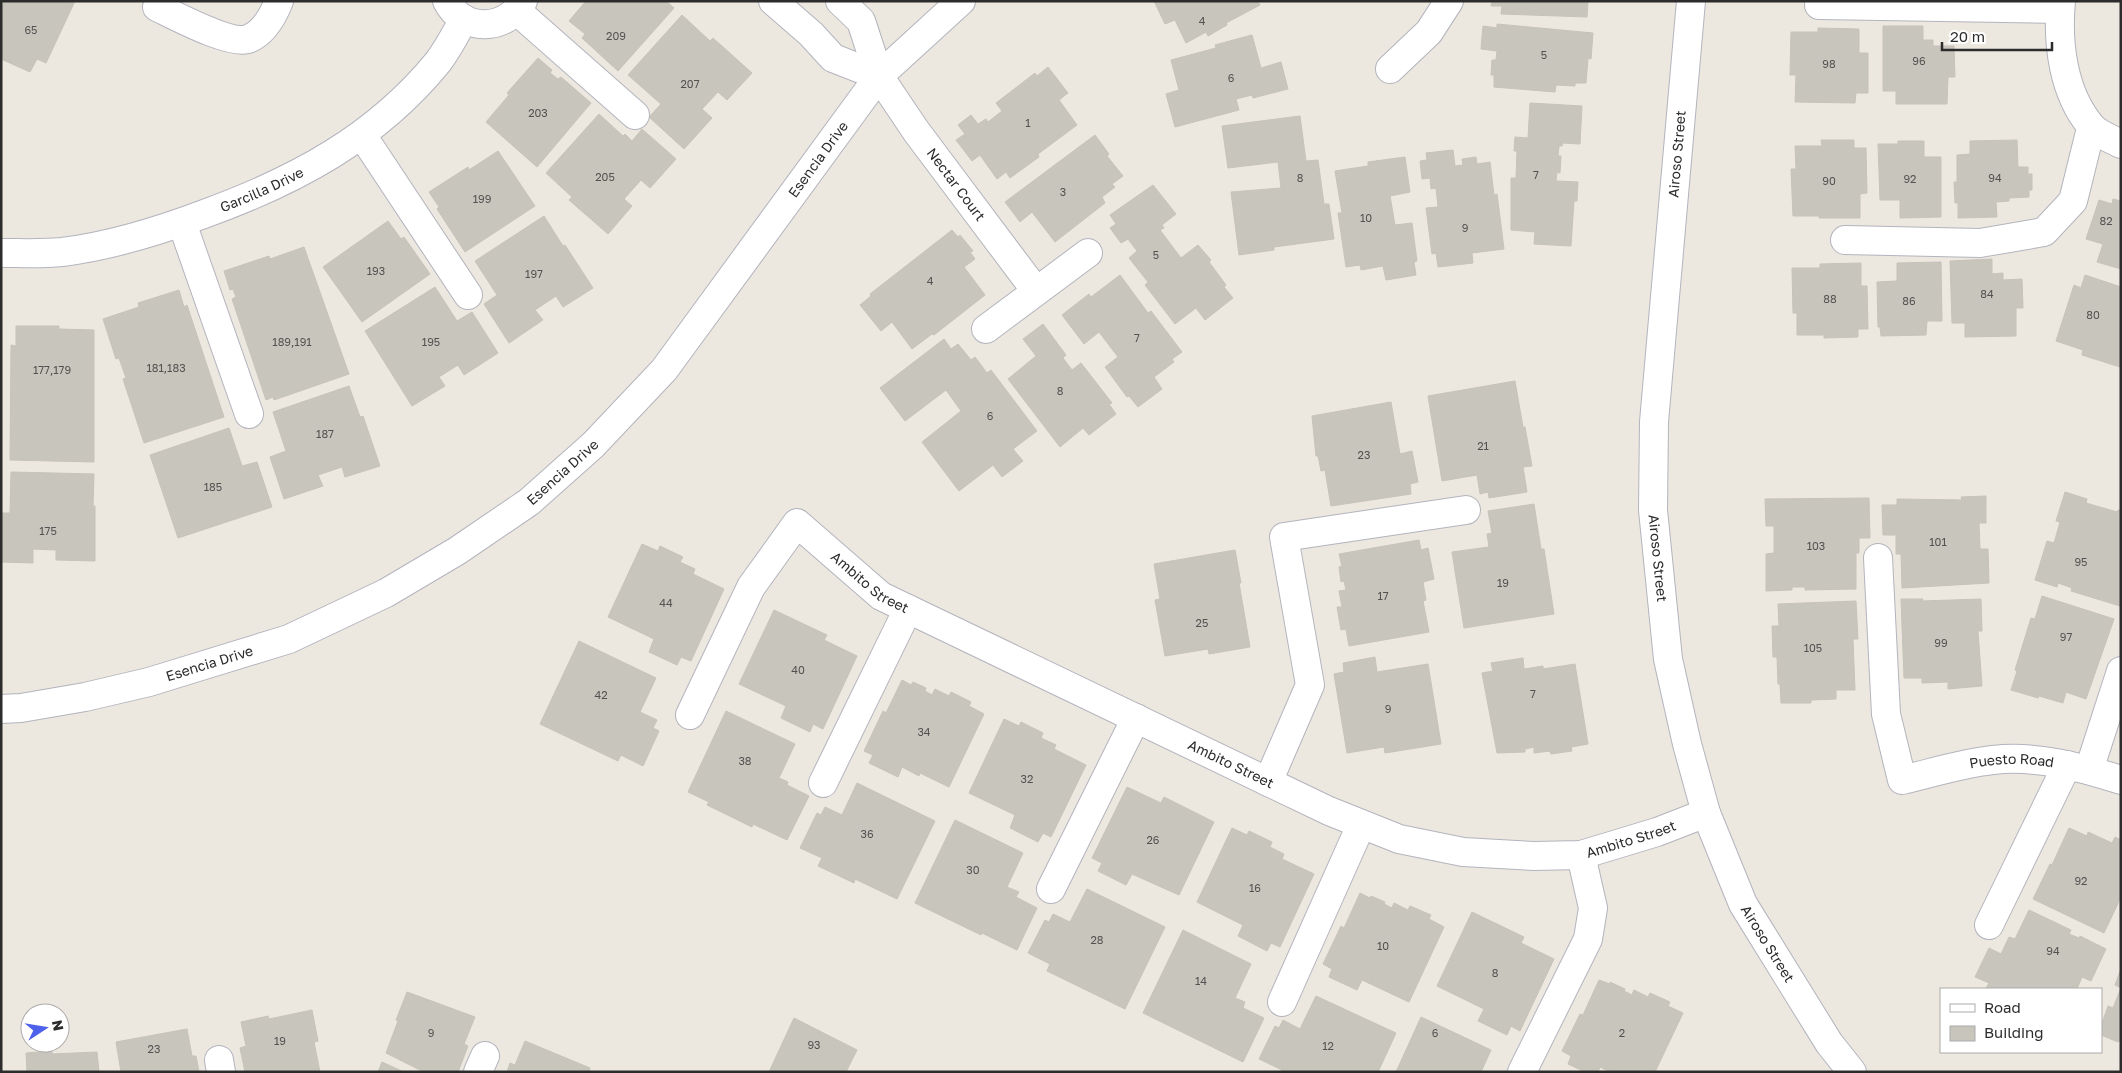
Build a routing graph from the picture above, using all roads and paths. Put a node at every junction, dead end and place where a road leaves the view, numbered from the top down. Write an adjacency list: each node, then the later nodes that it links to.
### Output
1 (160, 1): 2 (street)
2 (279, 1)
3 (773, 1): 13 (street)
4 (840, 1): 13 (street, Nectar Court)
5 (961, 1): 13 (street, Esencia Drive)
6 (1450, 1): 12 (street)
7 (1691, 1): 37 (street, Airoso Street)
8 (1819, 4): 9 (street)
9 (2060, 5): 15 (street)
10 (520, 6): 11 (street, Garcilla Drive); 14 (street)
11 (455, 10): 16 (street, Garcilla Drive)
12 (1390, 69)
13 (879, 76): 22 (street, Nectar Court); 30 (street, Esencia Drive)
14 (635, 115)
15 (2092, 128): 17 (street); 19 (street)
16 (362, 135): 18 (street, Garcilla Drive); 23 (street)
17 (2121, 144)
18 (182, 222): 20 (street, Garcilla Drive); 25 (street)
19 (1845, 240)
20 (1, 253)
21 (1088, 253): 22 (street)
22 (1036, 291): 24 (street)
23 (468, 295)
24 (986, 330)
25 (249, 414)
26 (1466, 510): 35 (street)
27 (1878, 558): 33 (street, Puesto Road)
28 (908, 610): 31 (street, Ambito Street); 32 (street, Ambito Street); 36 (street)
29 (2121, 671): 33 (street)
30 (1, 709)
31 (690, 715)
32 (1136, 718): 35 (street, Ambito Street); 40 (street)
33 (2078, 767): 34 (street, Puesto Road); 41 (street)
34 (2121, 780)
35 (1268, 782): 38 (street, Ambito Street)
36 (823, 783)
37 (1706, 813): 39 (street, Ambito Street); 44 (street, Airoso Street)
38 (1361, 825): 39 (street, Ambito Street); 42 (street)
39 (1581, 855): 43 (street)
40 (1051, 889)
41 (1989, 925)
42 (1282, 1002)
43 (1522, 1072)
44 (1852, 1072)

